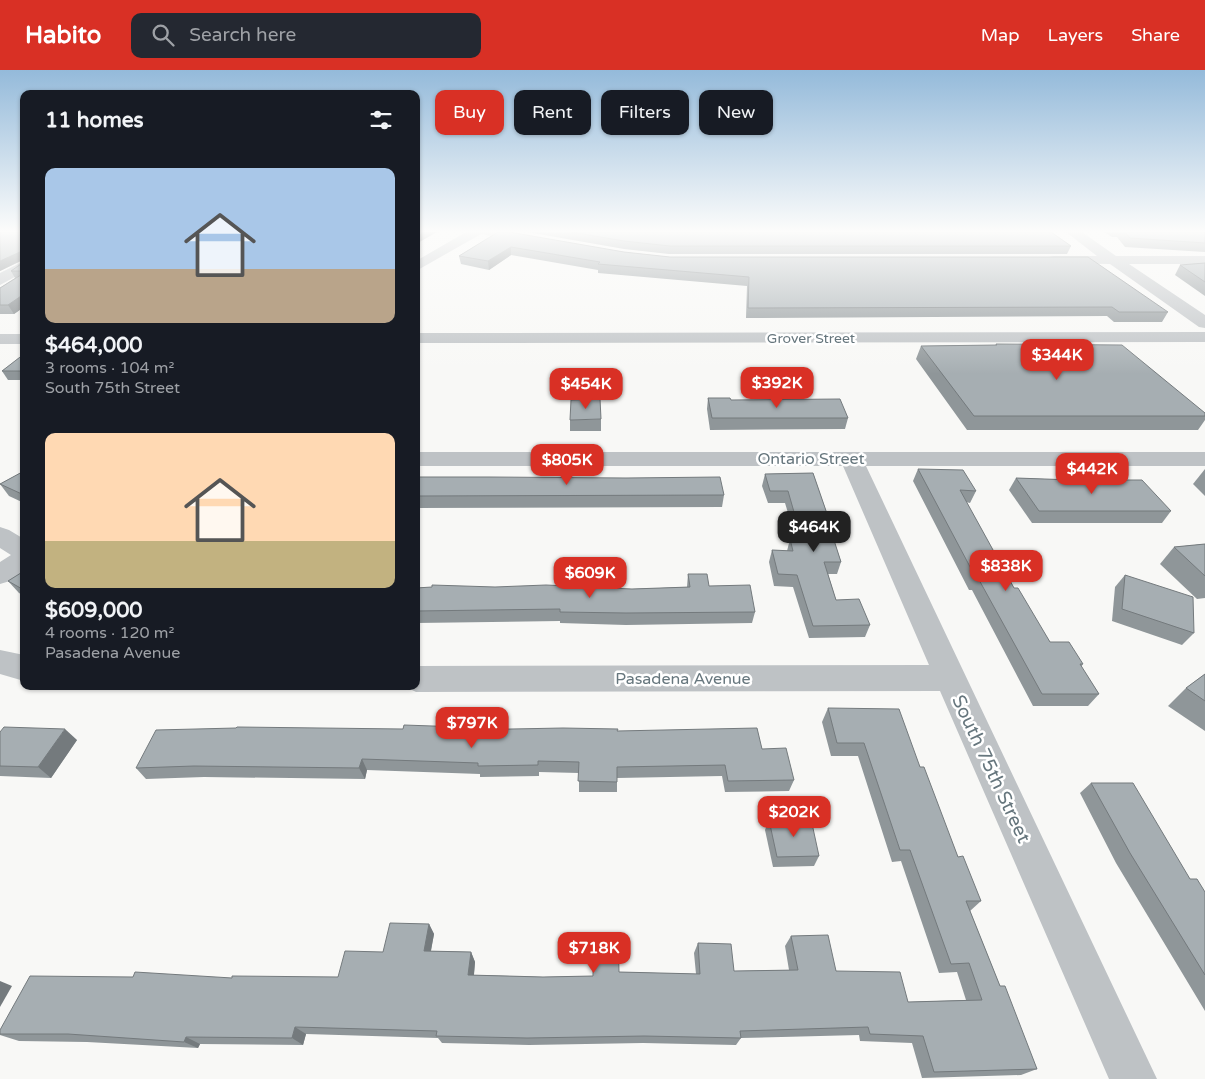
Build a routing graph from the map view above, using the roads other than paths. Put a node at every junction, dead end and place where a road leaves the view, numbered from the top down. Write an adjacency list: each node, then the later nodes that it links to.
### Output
1 (1140, 279): 2 (street)
2 (1205, 324)
3 (1205, 337): 5 (street, Grover Street)
4 (20, 338): 6 (street)
5 (420, 338)
6 (0, 339)
7 (420, 459): 8 (street, Ontario Street)
8 (851, 459): 9 (street, Ontario Street); 16 (street, South 75th Street)
9 (1205, 459)
10 (0, 536): 11 (street)
11 (20, 548)
12 (20, 562): 13 (street)
13 (0, 574)
14 (0, 662): 15 (street)
15 (20, 667)
16 (950, 678): 17 (street, Pasadena Avenue); 18 (street, South 75th Street)
17 (420, 679)
18 (1133, 1079)

